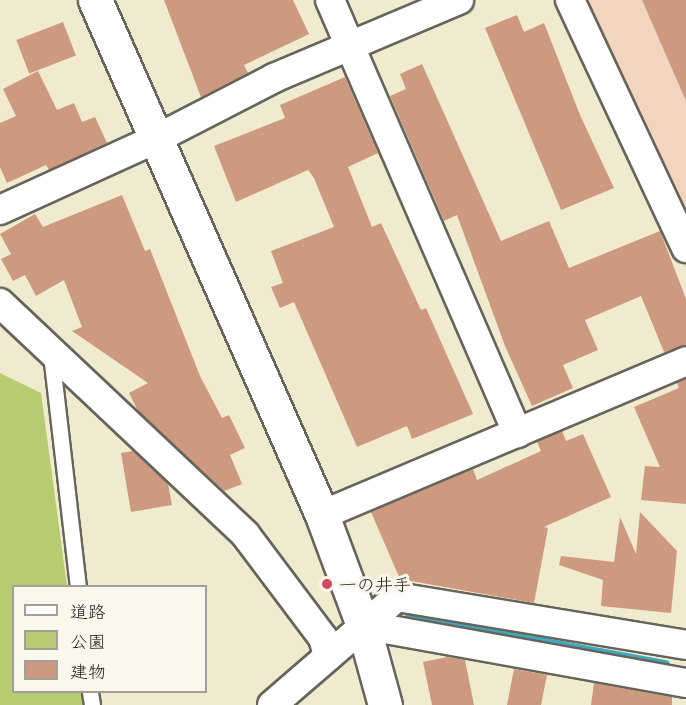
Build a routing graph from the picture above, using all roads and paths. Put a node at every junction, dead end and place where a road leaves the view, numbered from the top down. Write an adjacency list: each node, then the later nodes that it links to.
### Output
1 (95, 0): 6 (street)
2 (330, 0): 5 (street)
3 (459, 0): 5 (street)
4 (570, 0): 8 (street)
5 (348, 45): 6 (street); 12 (street)
6 (158, 138): 7 (street); 13 (street)
7 (0, 210)
8 (686, 248)
9 (0, 303): 10 (street)
10 (51, 354): 14 (lane); 17 (street)
11 (686, 361): 12 (street)
12 (517, 433): 13 (street)
13 (322, 515): 15 (street)
14 (78, 585)
15 (363, 625): 16 (street); 17 (street); 18 (street); 21 (street)
16 (686, 645)
17 (328, 656): 19 (street)
18 (686, 682)
19 (298, 694): 20 (street)
20 (272, 705)
21 (385, 705)

